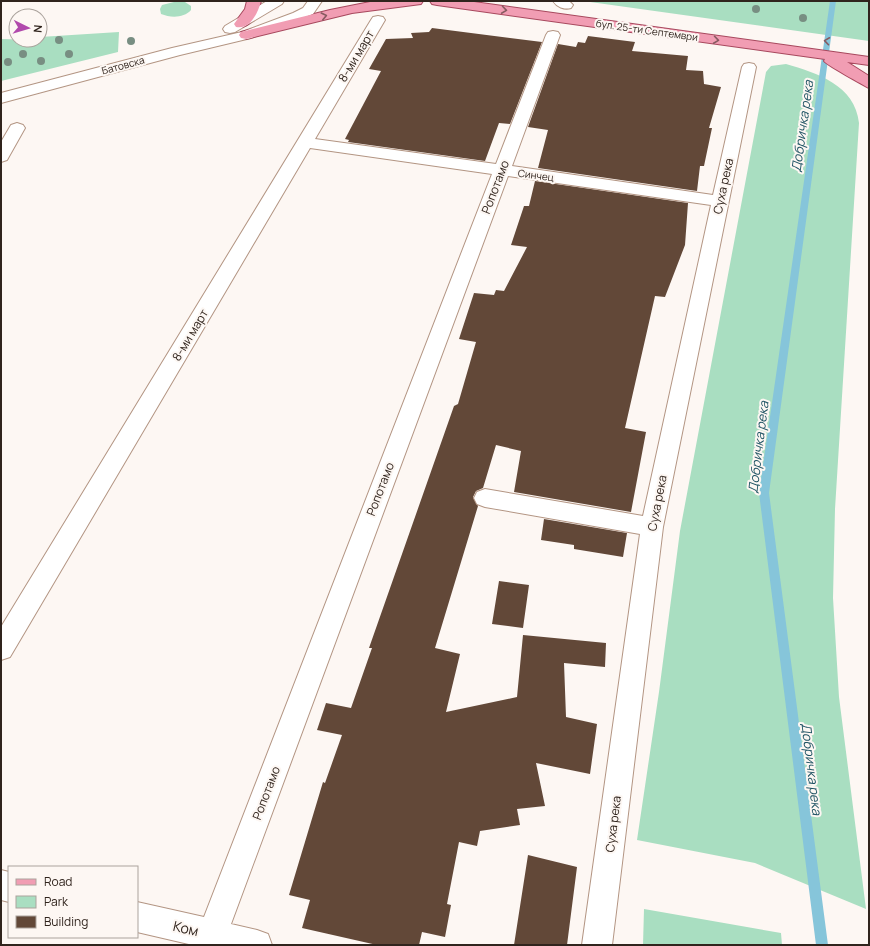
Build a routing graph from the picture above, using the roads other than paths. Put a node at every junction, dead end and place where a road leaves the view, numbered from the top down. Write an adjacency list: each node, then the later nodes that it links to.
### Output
1 (254, 1): 10 (main road)
2 (278, 1): 10 (street)
3 (315, 1): 10 (street)
4 (416, 1): 10 (main road, one-way to 4)
5 (438, 1): 12 (main road, бул. 25-ти Септември, one-way to 12)
6 (544, 2): 7 (main road)
7 (563, 3): 8 (main road)
8 (581, 7)
9 (378, 20): 17 (street, 8-ми март)
10 (243, 29): 15 (street, Батовска)
11 (553, 34): 19 (street, Ропотамо)
12 (861, 65): 14 (main road, бул. 25-ти Септември)
13 (749, 67): 20 (street, Суха река)
14 (869, 83)
15 (1, 98)
16 (17, 128): 18 (street)
17 (305, 142): 19 (street, Синчец); 23 (street, 8-ми март)
18 (1, 157)
19 (501, 170): 20 (street, Синчец); 25 (street, Ропотамо)
20 (720, 201): 22 (street, Суха река)
21 (484, 498): 22 (street)
22 (652, 527): 27 (street, Суха река)
23 (1, 649)
24 (138, 917): 25 (street, Ком)
25 (210, 940): 26 (street, Ком)
26 (258, 945)
27 (597, 945)

